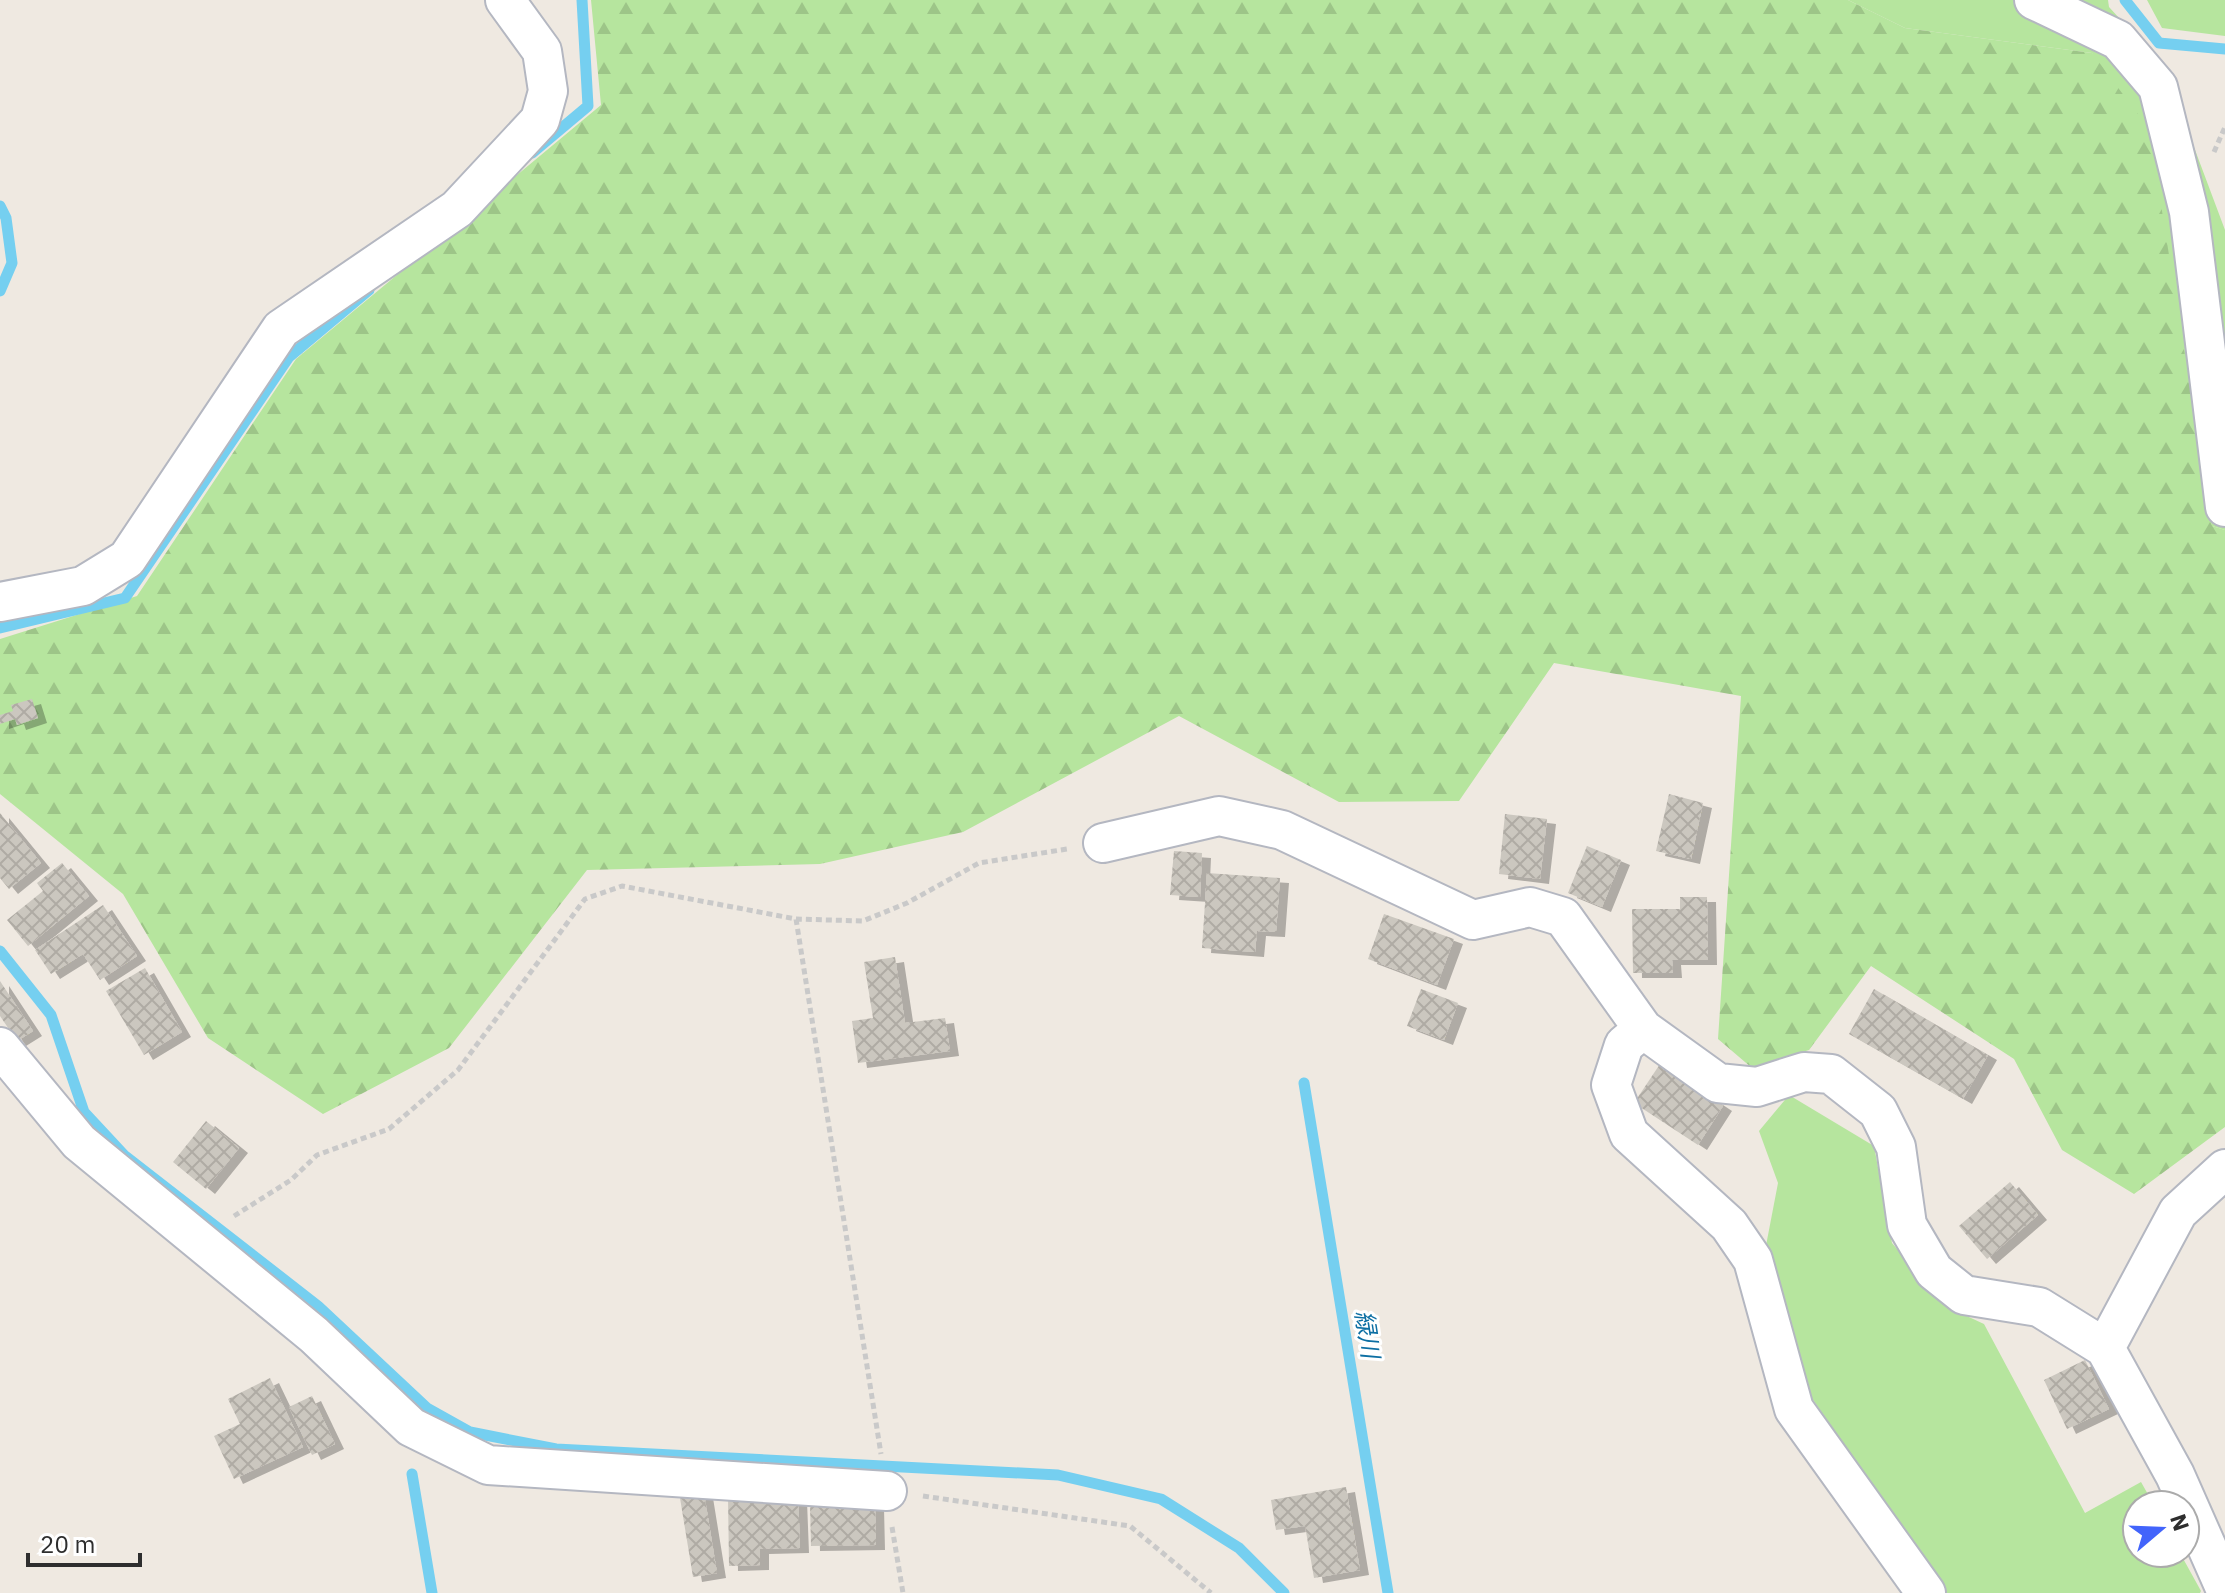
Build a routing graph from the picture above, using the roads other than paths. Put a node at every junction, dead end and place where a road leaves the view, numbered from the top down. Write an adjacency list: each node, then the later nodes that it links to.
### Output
1 (505, 0): 4 (street)
2 (2034, 0): 3 (street)
3 (2225, 507)
4 (0, 602)
5 (1103, 843): 6 (street)
6 (1643, 1029): 9 (street); 12 (street)
7 (0, 1047): 10 (street)
8 (2225, 1169): 9 (street)
9 (2105, 1348): 11 (street)
10 (887, 1491)
11 (2225, 1588)
12 (1926, 1593)

